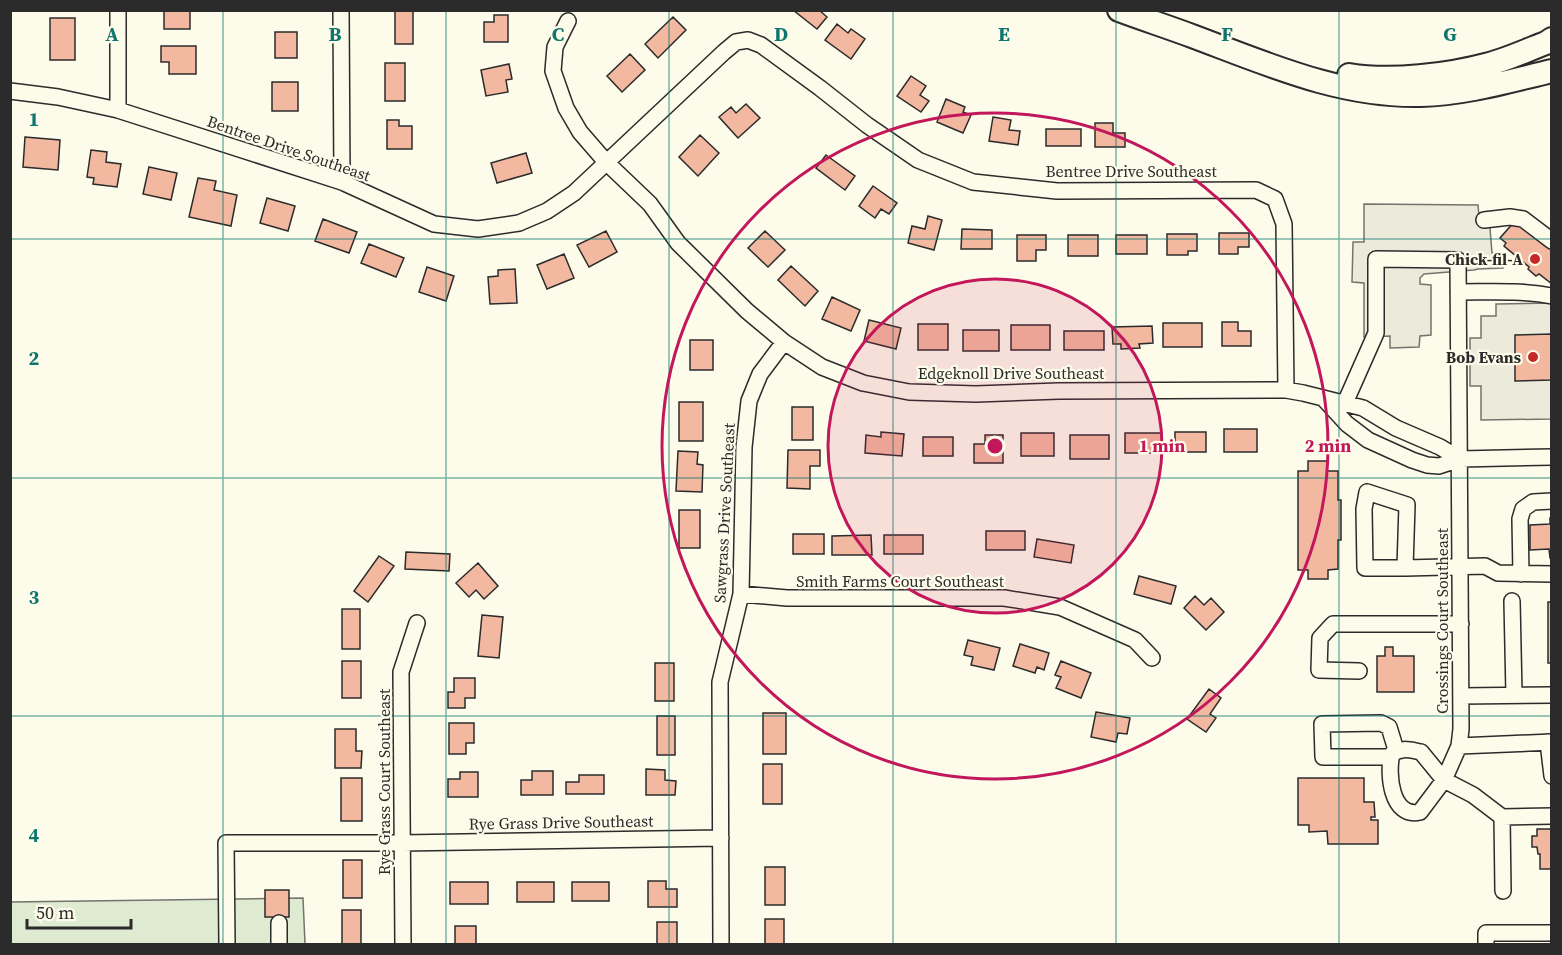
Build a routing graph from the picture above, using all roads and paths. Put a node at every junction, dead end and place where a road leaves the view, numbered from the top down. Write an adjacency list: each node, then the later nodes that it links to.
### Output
1 (118, 10): 9 (street)
2 (341, 10): 11 (street)
3 (1119, 10): 5 (highway)
4 (568, 21): 10 (street, Edgeknoll Drive Southeast)
5 (1191, 36): 6 (highway); 7 (highway)
6 (1551, 39)
7 (1551, 71)
8 (10, 92): 9 (street, Bentree Drive Southeast)
9 (118, 110): 11 (street, Bentree Drive Southeast)
10 (606, 162): 11 (street, Bentree Drive Southeast); 16 (street, Edgeknoll Drive Southeast); 17 (street, Bentree Drive Southeast)
11 (342, 182)
12 (1484, 220): 13 (street)
13 (1551, 241)
14 (1458, 292): 15 (street); 19 (street, Crossings Court Southeast); 21 (street, Crossings Court Southeast)
15 (1551, 296)
16 (784, 342): 17 (street, Edgeknoll Drive Southeast); 27 (street, Sawgrass Drive Southeast)
17 (1286, 390): 18 (street, Edgeknoll Drive Southeast)
18 (1323, 398): 19 (street, Edgeknoll Drive Southeast); 21 (street)
19 (1345, 404): 21 (street, Edgeknoll Drive Southeast)
20 (1551, 457): 21 (street)
21 (1460, 459): 23 (street, Crossings Court Southeast)
22 (1551, 501): 25 (street)
23 (1460, 566): 24 (street); 25 (street); 30 (street, Crossings Court Southeast)
24 (1405, 568): 24 (street)
25 (1521, 574): 26 (street)
26 (1551, 574)
27 (741, 594): 31 (street, Smith Farms Court Southeast); 43 (street, Sawgrass Drive Southeast)
28 (1512, 601): 33 (street)
29 (417, 623): 44 (street, Rye Grass Court Southeast)
30 (1461, 624): 32 (street); 35 (street, Crossings Court Southeast)
31 (1152, 658)
32 (1359, 671)
33 (1514, 695): 34 (street); 35 (street)
34 (1551, 695)
35 (1461, 696): 37 (street, Crossings Court Southeast)
36 (1550, 742): 37 (street); 39 (street)
37 (1459, 746): 40 (street, Crossings Court Southeast)
38 (1393, 754): 38 (street); 40 (street); 40 (street)
39 (1551, 776)
40 (1444, 780): 42 (street)
41 (1551, 816): 42 (street)
42 (1502, 817): 45 (street)
43 (721, 838): 44 (street, Rye Grass Drive Southeast); 51 (street, Sawgrass Drive Southeast)
44 (402, 843): 48 (street, Rye Grass Drive Southeast); 50 (street, Rye Grass Court Southeast)
45 (1503, 891)
46 (279, 922): 49 (street)
47 (1551, 933): 52 (street)
48 (227, 945)
49 (279, 945)
50 (403, 945)
51 (721, 945)
52 (1486, 945)

